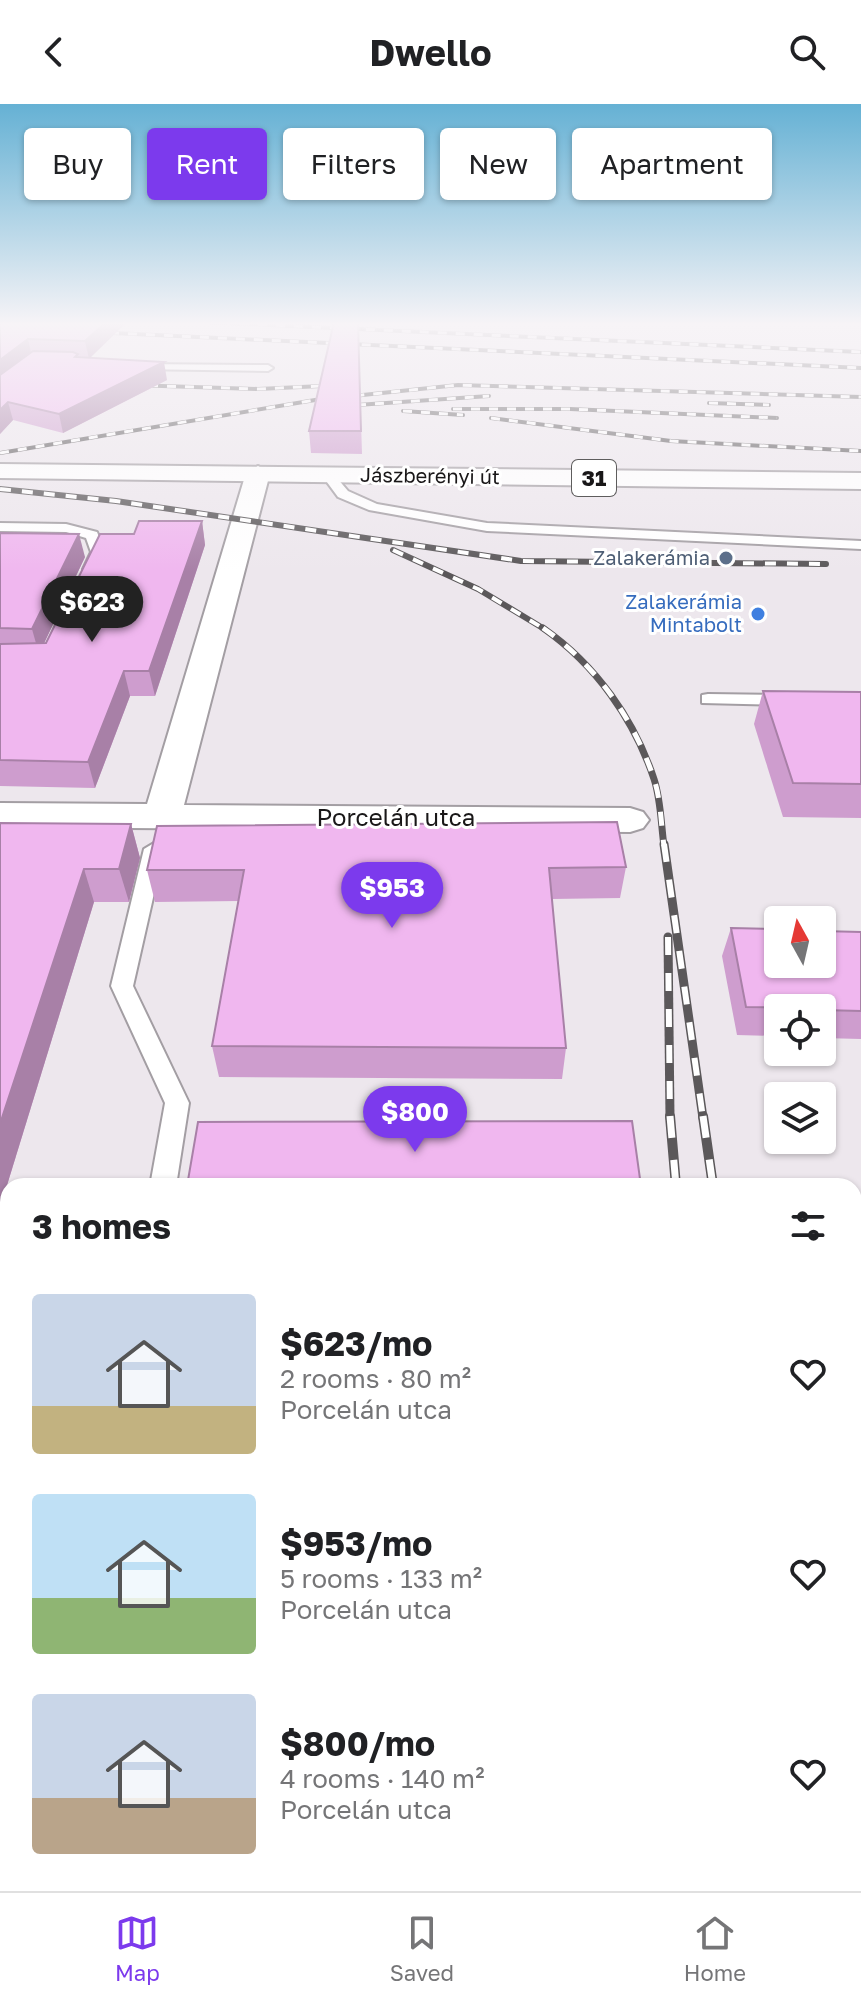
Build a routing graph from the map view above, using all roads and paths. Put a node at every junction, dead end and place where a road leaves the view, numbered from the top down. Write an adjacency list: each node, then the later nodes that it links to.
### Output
1 (0, 471): 2 (street, Jászberényi út / 31)
2 (258, 473): 3 (street, Jászberényi út / 31); 12 (street)
3 (327, 474): 4 (street, Jászberényi út / 31); 6 (lane)
4 (861, 481)
5 (0, 527): 8 (lane)
6 (857, 545): 7 (lane)
7 (861, 560)
8 (85, 580)
9 (708, 699): 10 (lane)
10 (815, 700)
11 (0, 815): 12 (street, Porcelán utca)
12 (162, 816): 13 (street, Porcelán utca); 14 (lane)
13 (630, 820)
14 (164, 1178)

